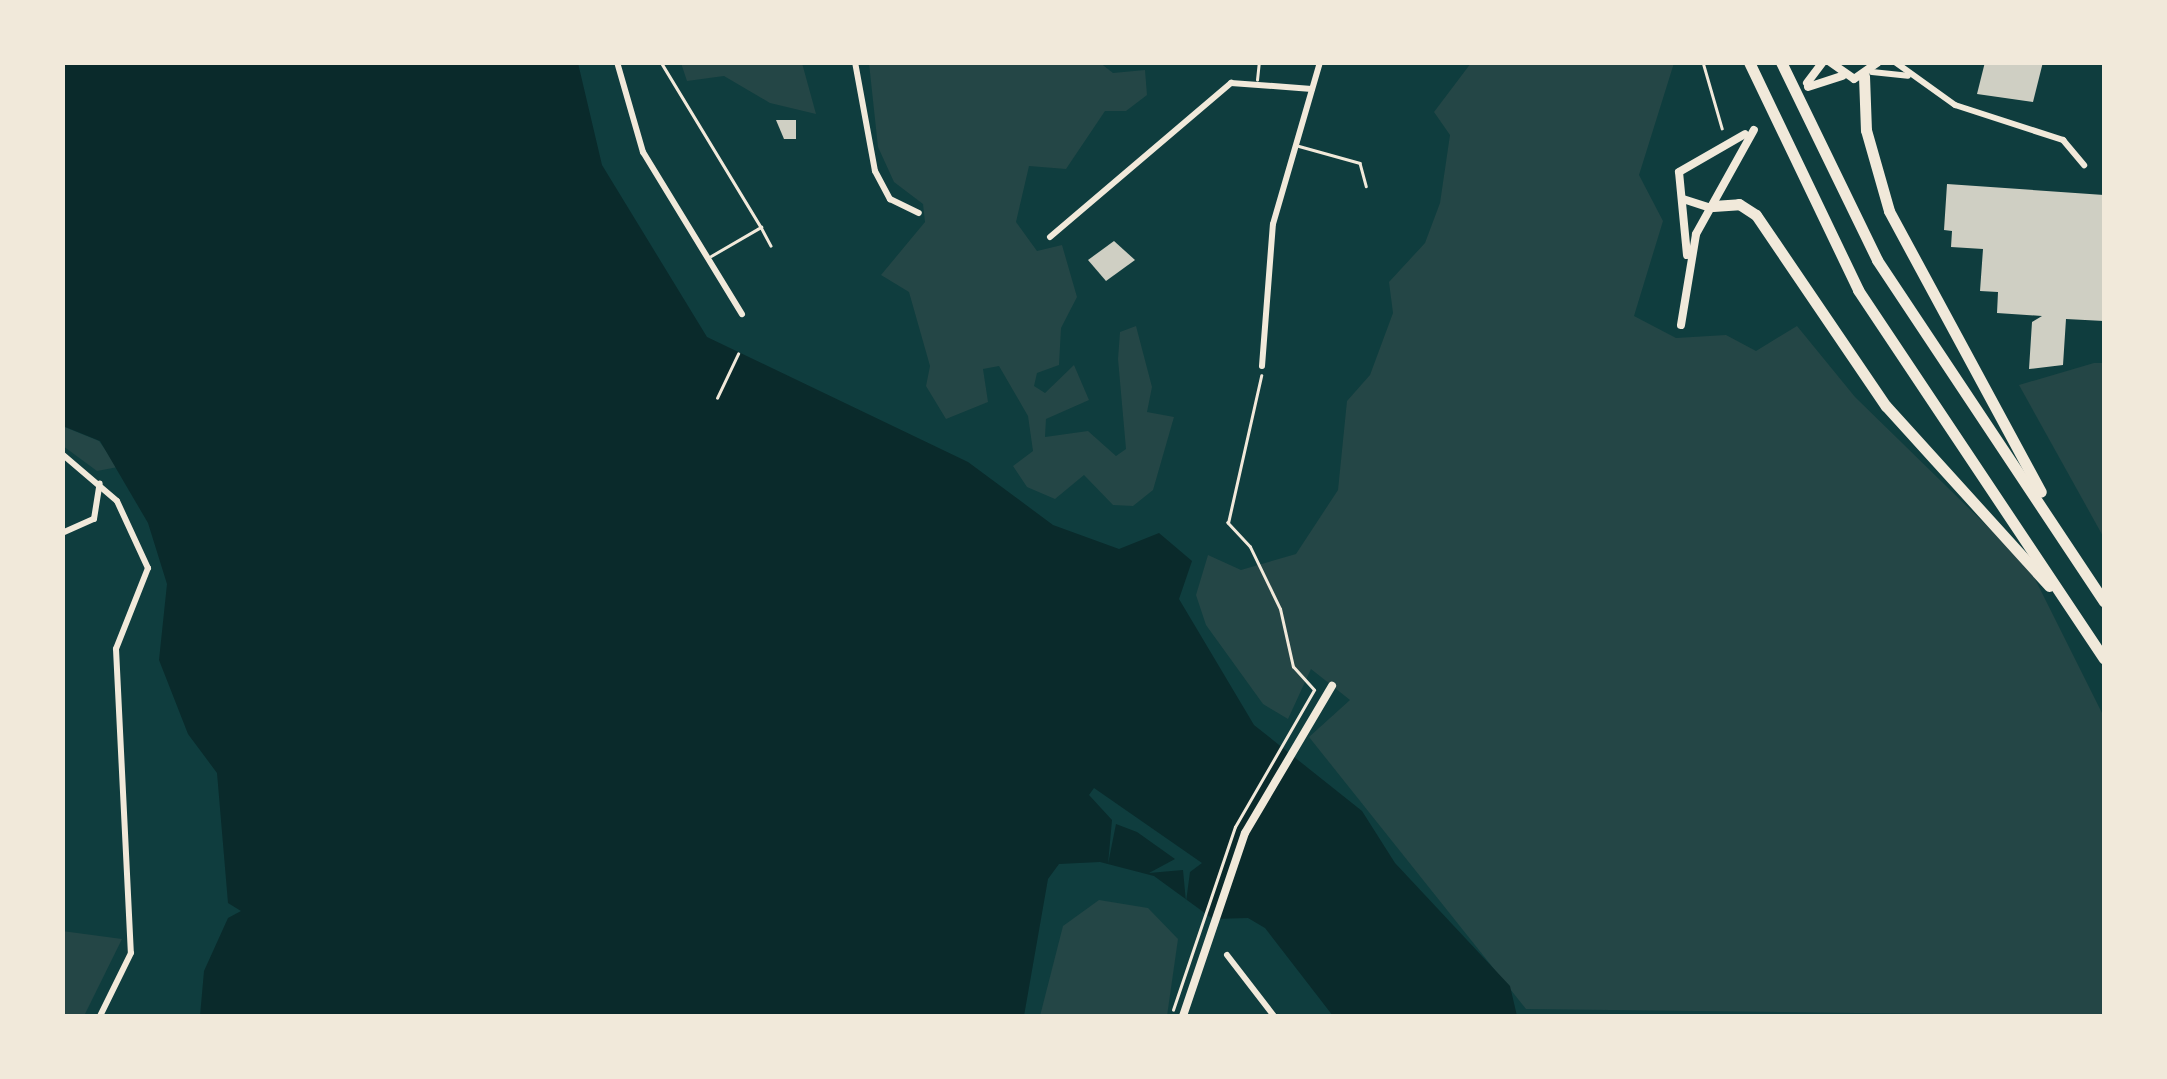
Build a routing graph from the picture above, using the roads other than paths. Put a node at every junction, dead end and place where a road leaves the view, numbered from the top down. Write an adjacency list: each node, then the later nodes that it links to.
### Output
1 (617, 62): 25 (street)
2 (660, 62): 22 (lane)
3 (856, 62): 21 (street)
4 (1259, 62): 14 (lane)
5 (1320, 62): 15 (street)
6 (1749, 62): 35 (highway)
7 (1781, 62): 33 (highway)
8 (1826, 62): 12 (street); 12 (street)
9 (1878, 62): 11 (street)
10 (1895, 62): 13 (street)
11 (1868, 74): 12 (street); 13 (street); 33 (highway)
12 (1842, 76)
13 (1909, 76): 17 (street)
14 (1257, 80): 15 (street); 23 (street)
15 (1312, 89): 16 (street)
16 (1296, 145): 18 (lane); 29 (street)
17 (2084, 165)
18 (1366, 186)
19 (1678, 191): 20 (street); 20 (street); 26 (street)
20 (1713, 207): 26 (street); 35 (highway)
21 (919, 213)
22 (761, 227): 24 (lane); 25 (lane)
23 (1050, 238)
24 (772, 246)
25 (706, 259): 27 (street)
26 (1688, 275): 28 (street)
27 (742, 314)
28 (1681, 324)
29 (1262, 366)
30 (62, 454): 31 (street)
31 (100, 482): 32 (street); 39 (street)
32 (62, 532)
33 (2078, 562): 34 (highway)
34 (2104, 602)
35 (2073, 612): 36 (highway)
36 (2104, 659)
37 (1332, 686): 40 (street)
38 (1227, 955): 41 (street)
39 (100, 1016)
40 (1183, 1016)
41 (1274, 1016)

